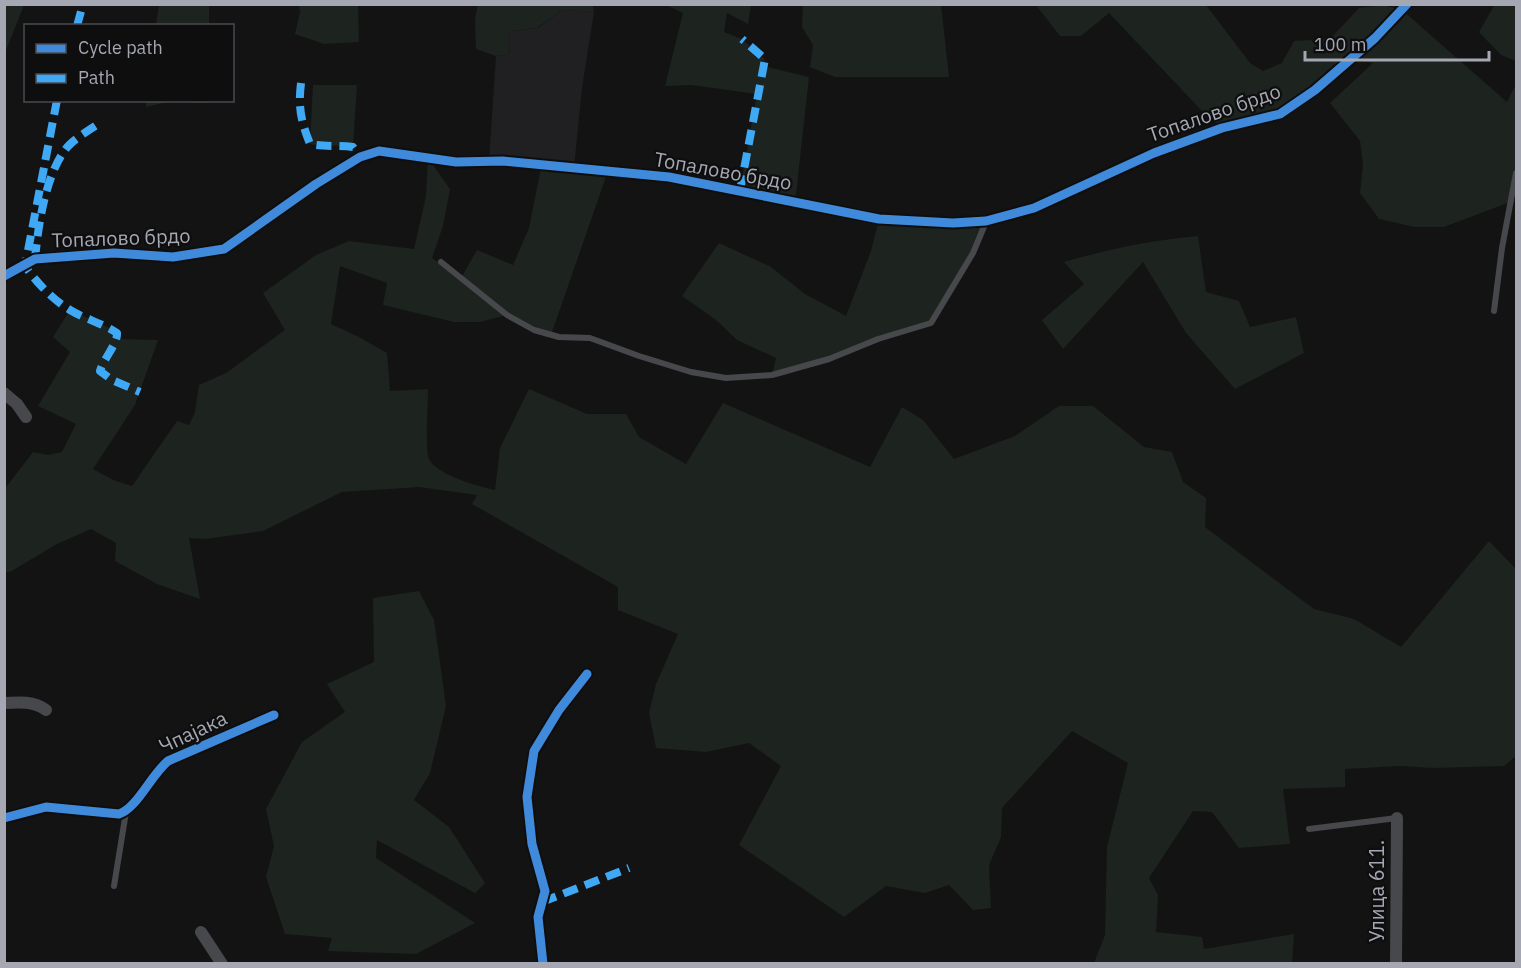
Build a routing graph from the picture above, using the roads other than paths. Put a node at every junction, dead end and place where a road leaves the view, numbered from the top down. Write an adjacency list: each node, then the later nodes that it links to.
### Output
1 (1407, 4): 3 (street, Топалово брдо)
2 (1516, 173): 6 (lane)
3 (986, 221): 4 (lane); 5 (street, Топалово брдо)
4 (441, 262)
5 (4, 276)
6 (1494, 311)
7 (4, 393): 8 (street)
8 (26, 417)
9 (587, 674): 20 (street)
10 (4, 703): 11 (street)
11 (46, 710)
12 (274, 716): 13 (street, Чпајака)
13 (126, 812): 14 (street); 17 (lane)
14 (4, 818)
15 (1397, 818): 16 (lane); 21 (street, Улица 611.)
16 (1309, 829)
17 (114, 886)
18 (201, 932): 19 (street)
19 (222, 963)
20 (543, 963)
21 (1396, 963)

